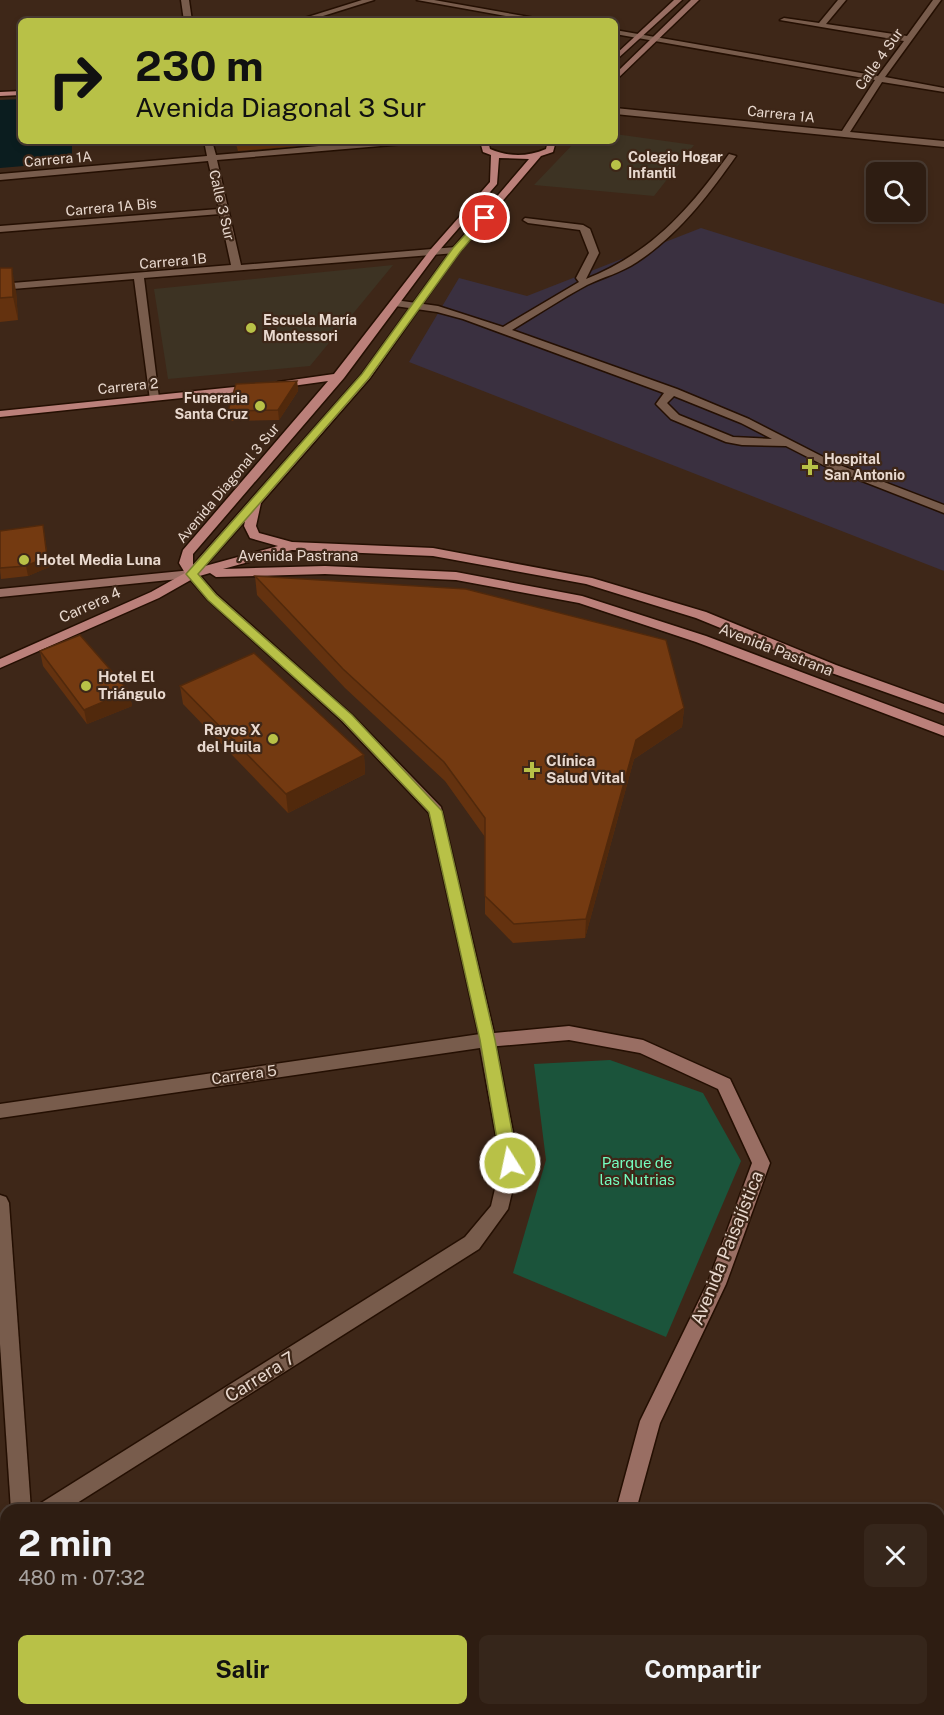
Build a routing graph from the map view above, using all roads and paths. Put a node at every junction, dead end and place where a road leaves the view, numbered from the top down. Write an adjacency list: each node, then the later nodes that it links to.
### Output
1 (185, 0): 8 (street)
2 (370, 0): 9 (street)
3 (421, 0): 10 (street)
4 (678, 0): 14 (main road)
5 (694, 0): 15 (main road)
6 (842, 0): 12 (street)
7 (938, 0): 16 (street, Calle 4 Sur)
8 (188, 18)
9 (309, 18)
10 (530, 18)
11 (784, 20): 12 (street)
12 (820, 26): 16 (street)
13 (618, 32): 14 (street)
14 (639, 36): 15 (street); 17 (main road)
15 (656, 39): 18 (main road); 19 (street)
16 (909, 39): 19 (street, Calle 4 Sur)
17 (618, 56)
18 (618, 77)
19 (880, 78): 22 (street); 26 (street, Calle 4 Sur)
20 (18, 85): 21 (main road)
21 (0, 87)
22 (944, 90)
23 (18, 93): 24 (main road)
24 (0, 94)
25 (618, 111): 26 (street, Carrera 1A)
26 (845, 134): 31 (street, Carrera 1A)
27 (209, 144): 35 (street, Calle 3 Sur)
28 (373, 144): 35 (street, Carrera 1A)
29 (482, 144): 32 (main road)
30 (551, 144): 33 (main road, Avenida Diagonal 3 Sur)
31 (944, 144)
32 (495, 155): 33 (main road); 41 (main road, Avenida Diagonal 3 Sur)
33 (537, 156): 40 (main road, Avenida Diagonal 3 Sur)
34 (732, 156): 44 (street)
35 (212, 159): 36 (street, Carrera 1A); 37 (street, Calle 3 Sur)
36 (0, 177)
37 (224, 211): 39 (street, Carrera 1A Bis); 42 (street, Calle 3 Sur)
38 (528, 220): 44 (street)
39 (0, 229)
40 (456, 250): 41 (street, Carrera 1B); 47 (main road, Avenida Diagonal 3 Sur)
41 (434, 251): 42 (street, Carrera 1B); 46 (main road, Avenida Diagonal 3 Sur)
42 (237, 269): 43 (street, Carrera 1B)
43 (139, 278): 45 (street, Carrera 1B); 52 (street)
44 (584, 283): 48 (street)
45 (0, 287)
46 (395, 303): 47 (street); 49 (main road, Avenida Diagonal 3 Sur)
47 (415, 306): 48 (street); 50 (main road, Avenida Diagonal 3 Sur)
48 (506, 329): 51 (street)
49 (338, 376): 50 (main road, Carrera 2); 52 (main road, Carrera 2); 58 (main road, Avenida Diagonal 3 Sur)
50 (366, 376): 55 (main road, Avenida Diagonal 3 Sur)
51 (673, 391): 54 (street); 54 (street)
52 (154, 398): 53 (main road, Carrera 2)
53 (0, 414)
54 (788, 443): 56 (street)
55 (255, 500): 57 (main road); 58 (main road, Avenida Diagonal 3 Sur)
56 (944, 509)
57 (292, 546): 58 (main road, Avenida Pastrana); 61 (main road, Avenida Pastrana)
58 (192, 574): 59 (main road); 60 (main road, Carrera 4); 62 (main road, Avenida Pastrana); 63 (main road)
59 (0, 593)
60 (0, 664)
61 (944, 709)
62 (944, 731)
63 (487, 1040): 64 (street, Carrera 5); 67 (street, Carrera 7); 68 (main road, Avenida Paisajística)
64 (0, 1111)
65 (0, 1203): 66 (street)
66 (21, 1504)
67 (58, 1504)
68 (628, 1504)

